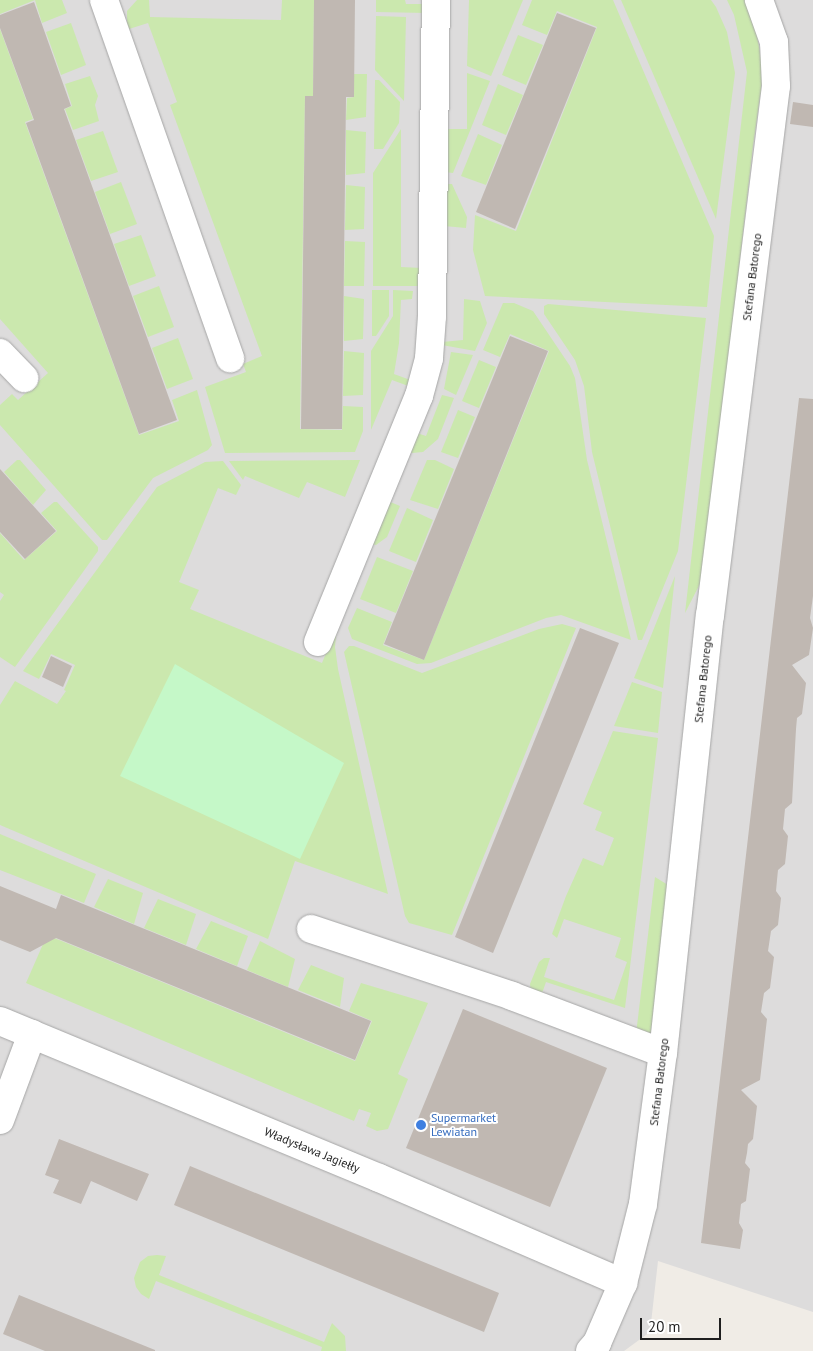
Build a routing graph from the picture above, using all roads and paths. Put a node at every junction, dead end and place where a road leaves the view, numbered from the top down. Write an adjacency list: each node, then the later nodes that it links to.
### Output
1 (104, 0): 5 (street)
2 (436, 0): 7 (street)
3 (760, 0): 11 (street, Stefana Batorego)
4 (0, 353): 6 (street)
5 (230, 358)
6 (24, 378)
7 (318, 642)
8 (311, 929): 11 (street)
9 (0, 1021): 10 (street, Władysława Jagiełły)
10 (32, 1034): 12 (street); 13 (street, Władysława Jagiełły)
11 (663, 1053): 13 (street, Stefana Batorego)
12 (0, 1120)
13 (623, 1283): 14 (street, Stefana Batorego)
14 (590, 1351)

